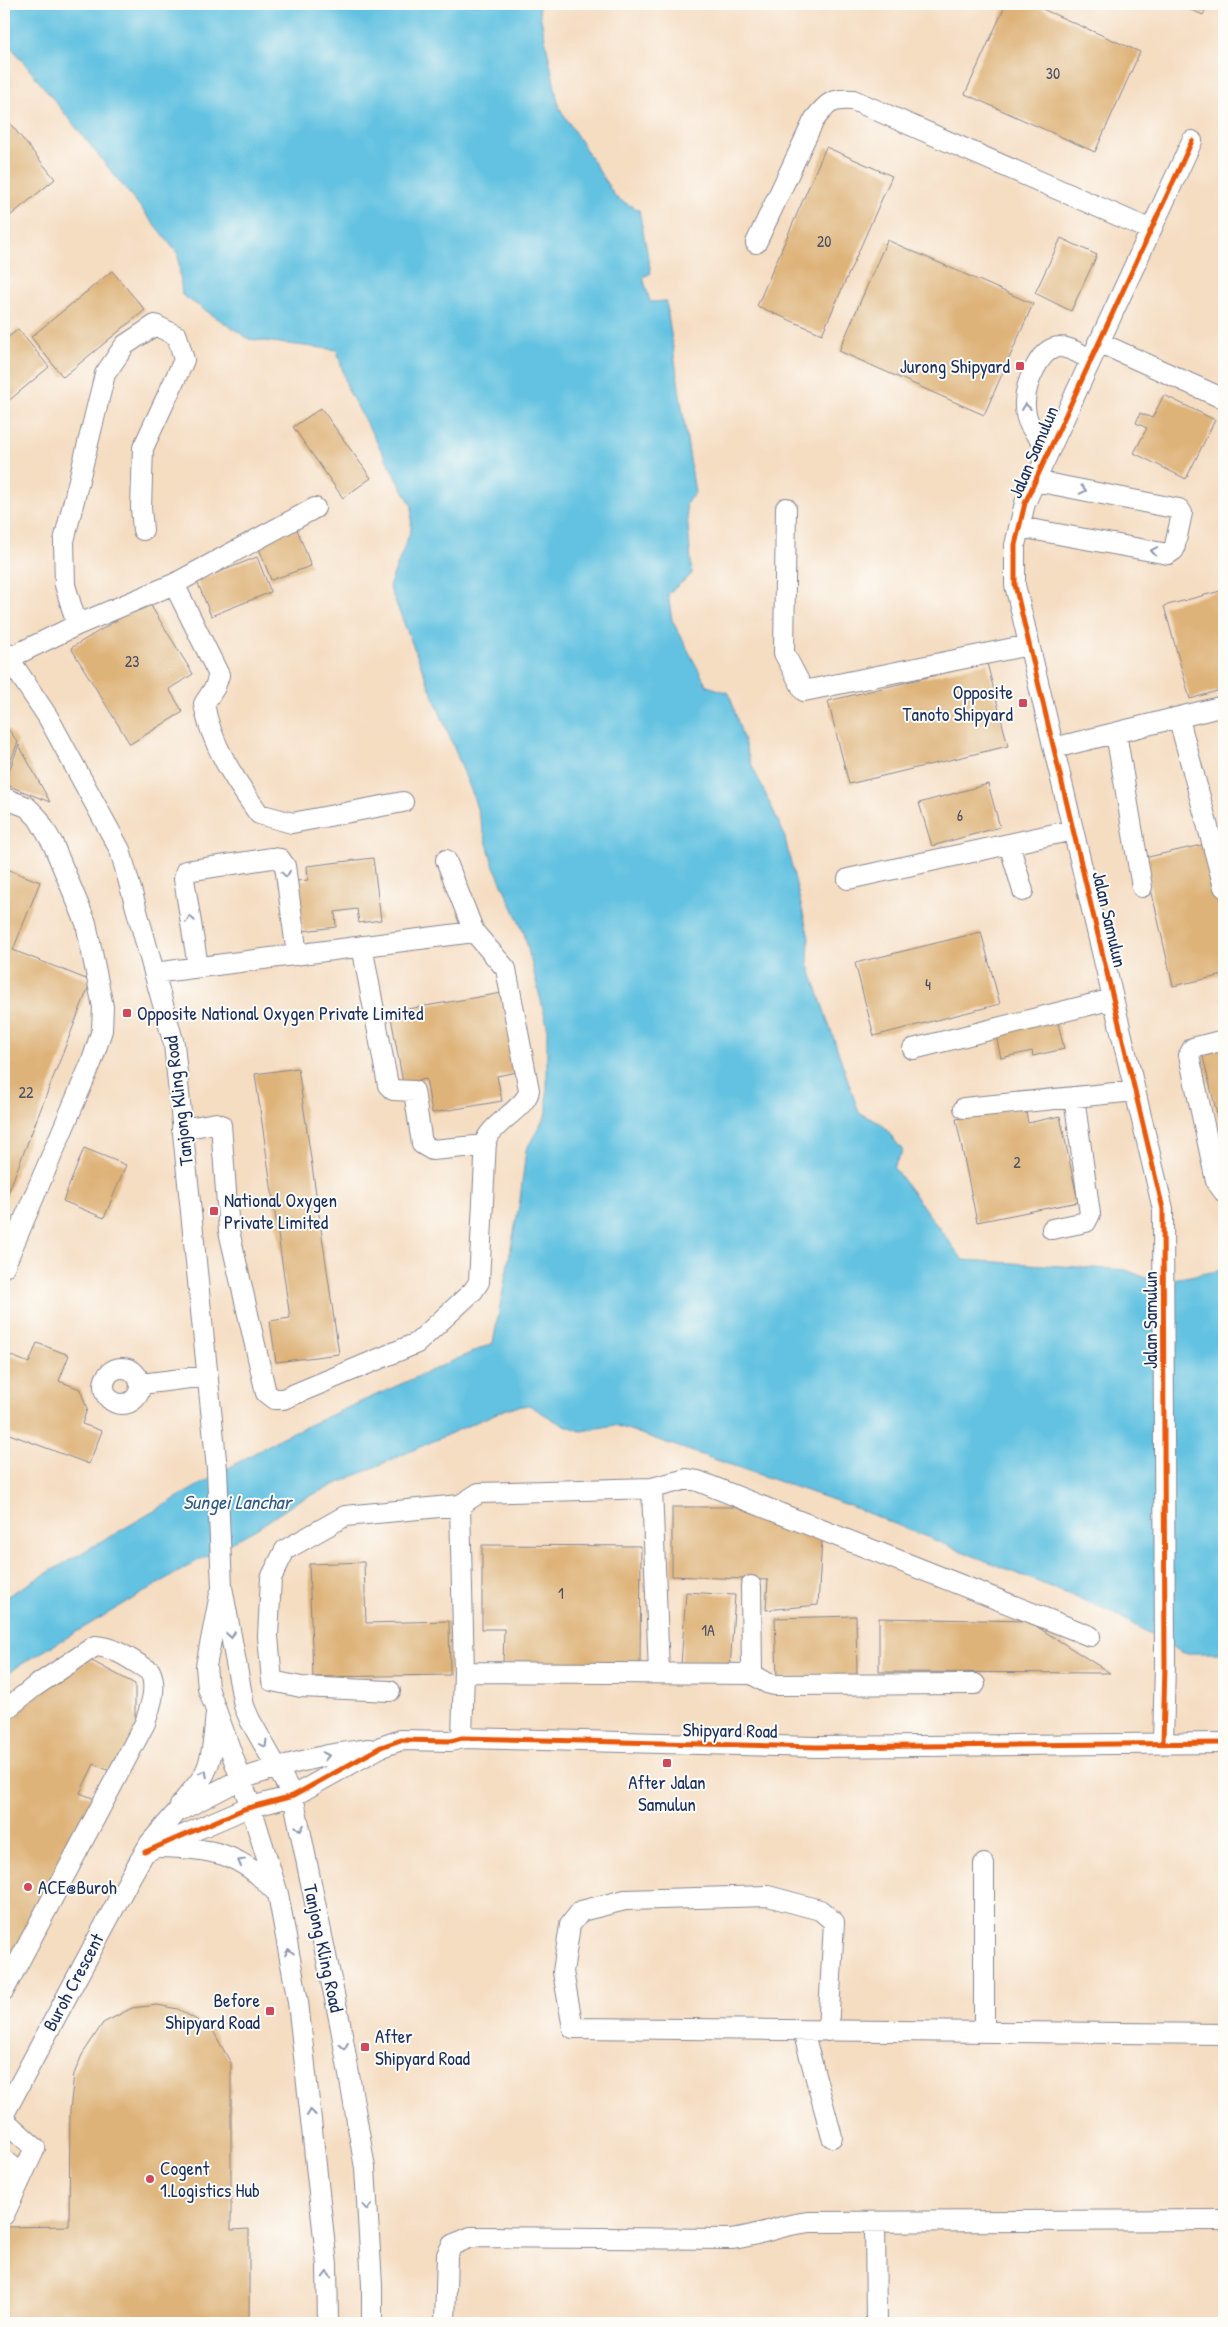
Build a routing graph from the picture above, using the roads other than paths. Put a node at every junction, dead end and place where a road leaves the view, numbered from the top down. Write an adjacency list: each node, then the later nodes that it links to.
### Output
1 (1192, 141): 2 (street, Jalan Samulun)
2 (1151, 230): 3 (street); 4 (street, Jalan Samulun)
3 (756, 243)
4 (1094, 351): 5 (street); 6 (street, Jalan Samulun); 6 (street, Jalan Samulun, one-way to 4)
5 (1224, 399)
6 (1052, 445): 7 (street, Jalan Samulun)
7 (1036, 480): 10 (street, Jalan Samulun); 10 (street, one-way to 10)
8 (315, 508): 12 (street)
9 (786, 508): 14 (street)
10 (1019, 527): 14 (street, Jalan Samulun)
11 (143, 530): 13 (street)
12 (174, 584): 13 (street); 21 (street)
13 (77, 625): 15 (street)
14 (1029, 645): 19 (street, Jalan Samulun)
15 (6, 655): 33 (street, Tanjong Kling Road)
16 (1224, 706): 17 (street)
17 (1179, 719): 18 (street); 27 (street)
18 (1116, 733): 19 (street); 26 (street)
19 (1054, 748): 22 (street, Jalan Samulun)
20 (4, 798): 44 (street)
21 (403, 802)
22 (1073, 830): 23 (street); 34 (street, Jalan Samulun)
23 (1009, 844): 25 (street); 28 (street)
24 (446, 860): 29 (street)
25 (848, 879)
26 (1142, 886)
27 (1224, 887)
28 (1023, 891)
29 (474, 932): 30 (street); 41 (street)
30 (362, 946): 31 (street); 41 (street)
31 (297, 955): 32 (street); 32 (street, one-way to 31)
32 (198, 967): 33 (street)
33 (154, 973): 40 (street, Tanjong Kling Road)
34 (1113, 999): 36 (street); 37 (street, Jalan Samulun)
35 (1224, 1040): 42 (street)
36 (913, 1049)
37 (1135, 1091): 38 (street); 61 (street, Jalan Samulun)
38 (1074, 1097): 39 (street); 43 (street)
39 (964, 1108)
40 (182, 1130): 41 (street); 45 (street, Tanjong Kling Road)
41 (486, 1145)
42 (1224, 1192)
43 (1052, 1229)
44 (4, 1267)
45 (206, 1376): 46 (street); 50 (street, Tanjong Kling Road)
46 (141, 1384)
47 (652, 1488): 48 (street); 51 (street); 53 (street)
48 (460, 1504): 52 (street); 56 (street)
49 (751, 1586): 54 (street)
50 (222, 1587): 57 (street, Tanjong Kling Road); 63 (street, Tanjong Kling Road, one-way to 63)
51 (1090, 1636)
52 (464, 1672): 53 (street); 59 (street)
53 (659, 1673): 54 (street)
54 (752, 1674): 55 (street)
55 (974, 1684)
56 (390, 1691)
57 (217, 1708): 64 (street, Tanjong Kling Road); 67 (street, one-way to 57)
58 (4, 1711): 71 (street)
59 (462, 1738): 61 (street, Shipyard Road); 62 (street, Shipyard Road)
60 (1224, 1743): 61 (street, Shipyard Road)
61 (1163, 1744)
62 (381, 1747): 63 (street, Shipyard Road, one-way to 62); 65 (street, Shipyard Road)
63 (278, 1767): 64 (street, Shipyard Road); 65 (street, Tanjong Kling Road)
64 (241, 1779): 66 (street, Tanjong Kling Road); 67 (street, Buroh Crescent)
65 (293, 1796): 66 (street, Shipyard Road); 84 (street, Tanjong Kling Road, one-way to 84)
66 (251, 1807): 68 (street); 70 (street, Tanjong Kling Road)
67 (177, 1812): 68 (street, Buroh Crescent)
68 (153, 1849): 70 (street, Tanjong Kling Road, one-way to 68); 76 (street, Buroh Crescent)
69 (984, 1864): 74 (street)
70 (278, 1894): 83 (street, Tanjong Kling Road, one-way to 70)
71 (4, 1990)
72 (803, 2030): 73 (street); 73 (street); 77 (street)
73 (828, 2031): 74 (street)
74 (984, 2032): 75 (street)
75 (1224, 2034)
76 (5, 2111): 79 (street)
77 (832, 2137)
78 (4, 2160): 79 (street)
79 (22, 2174): 80 (street)
80 (4, 2215)
81 (1224, 2220): 82 (street)
82 (875, 2222): 85 (street); 86 (street)
83 (328, 2323)
84 (372, 2323)
85 (445, 2323)
86 (876, 2323)

